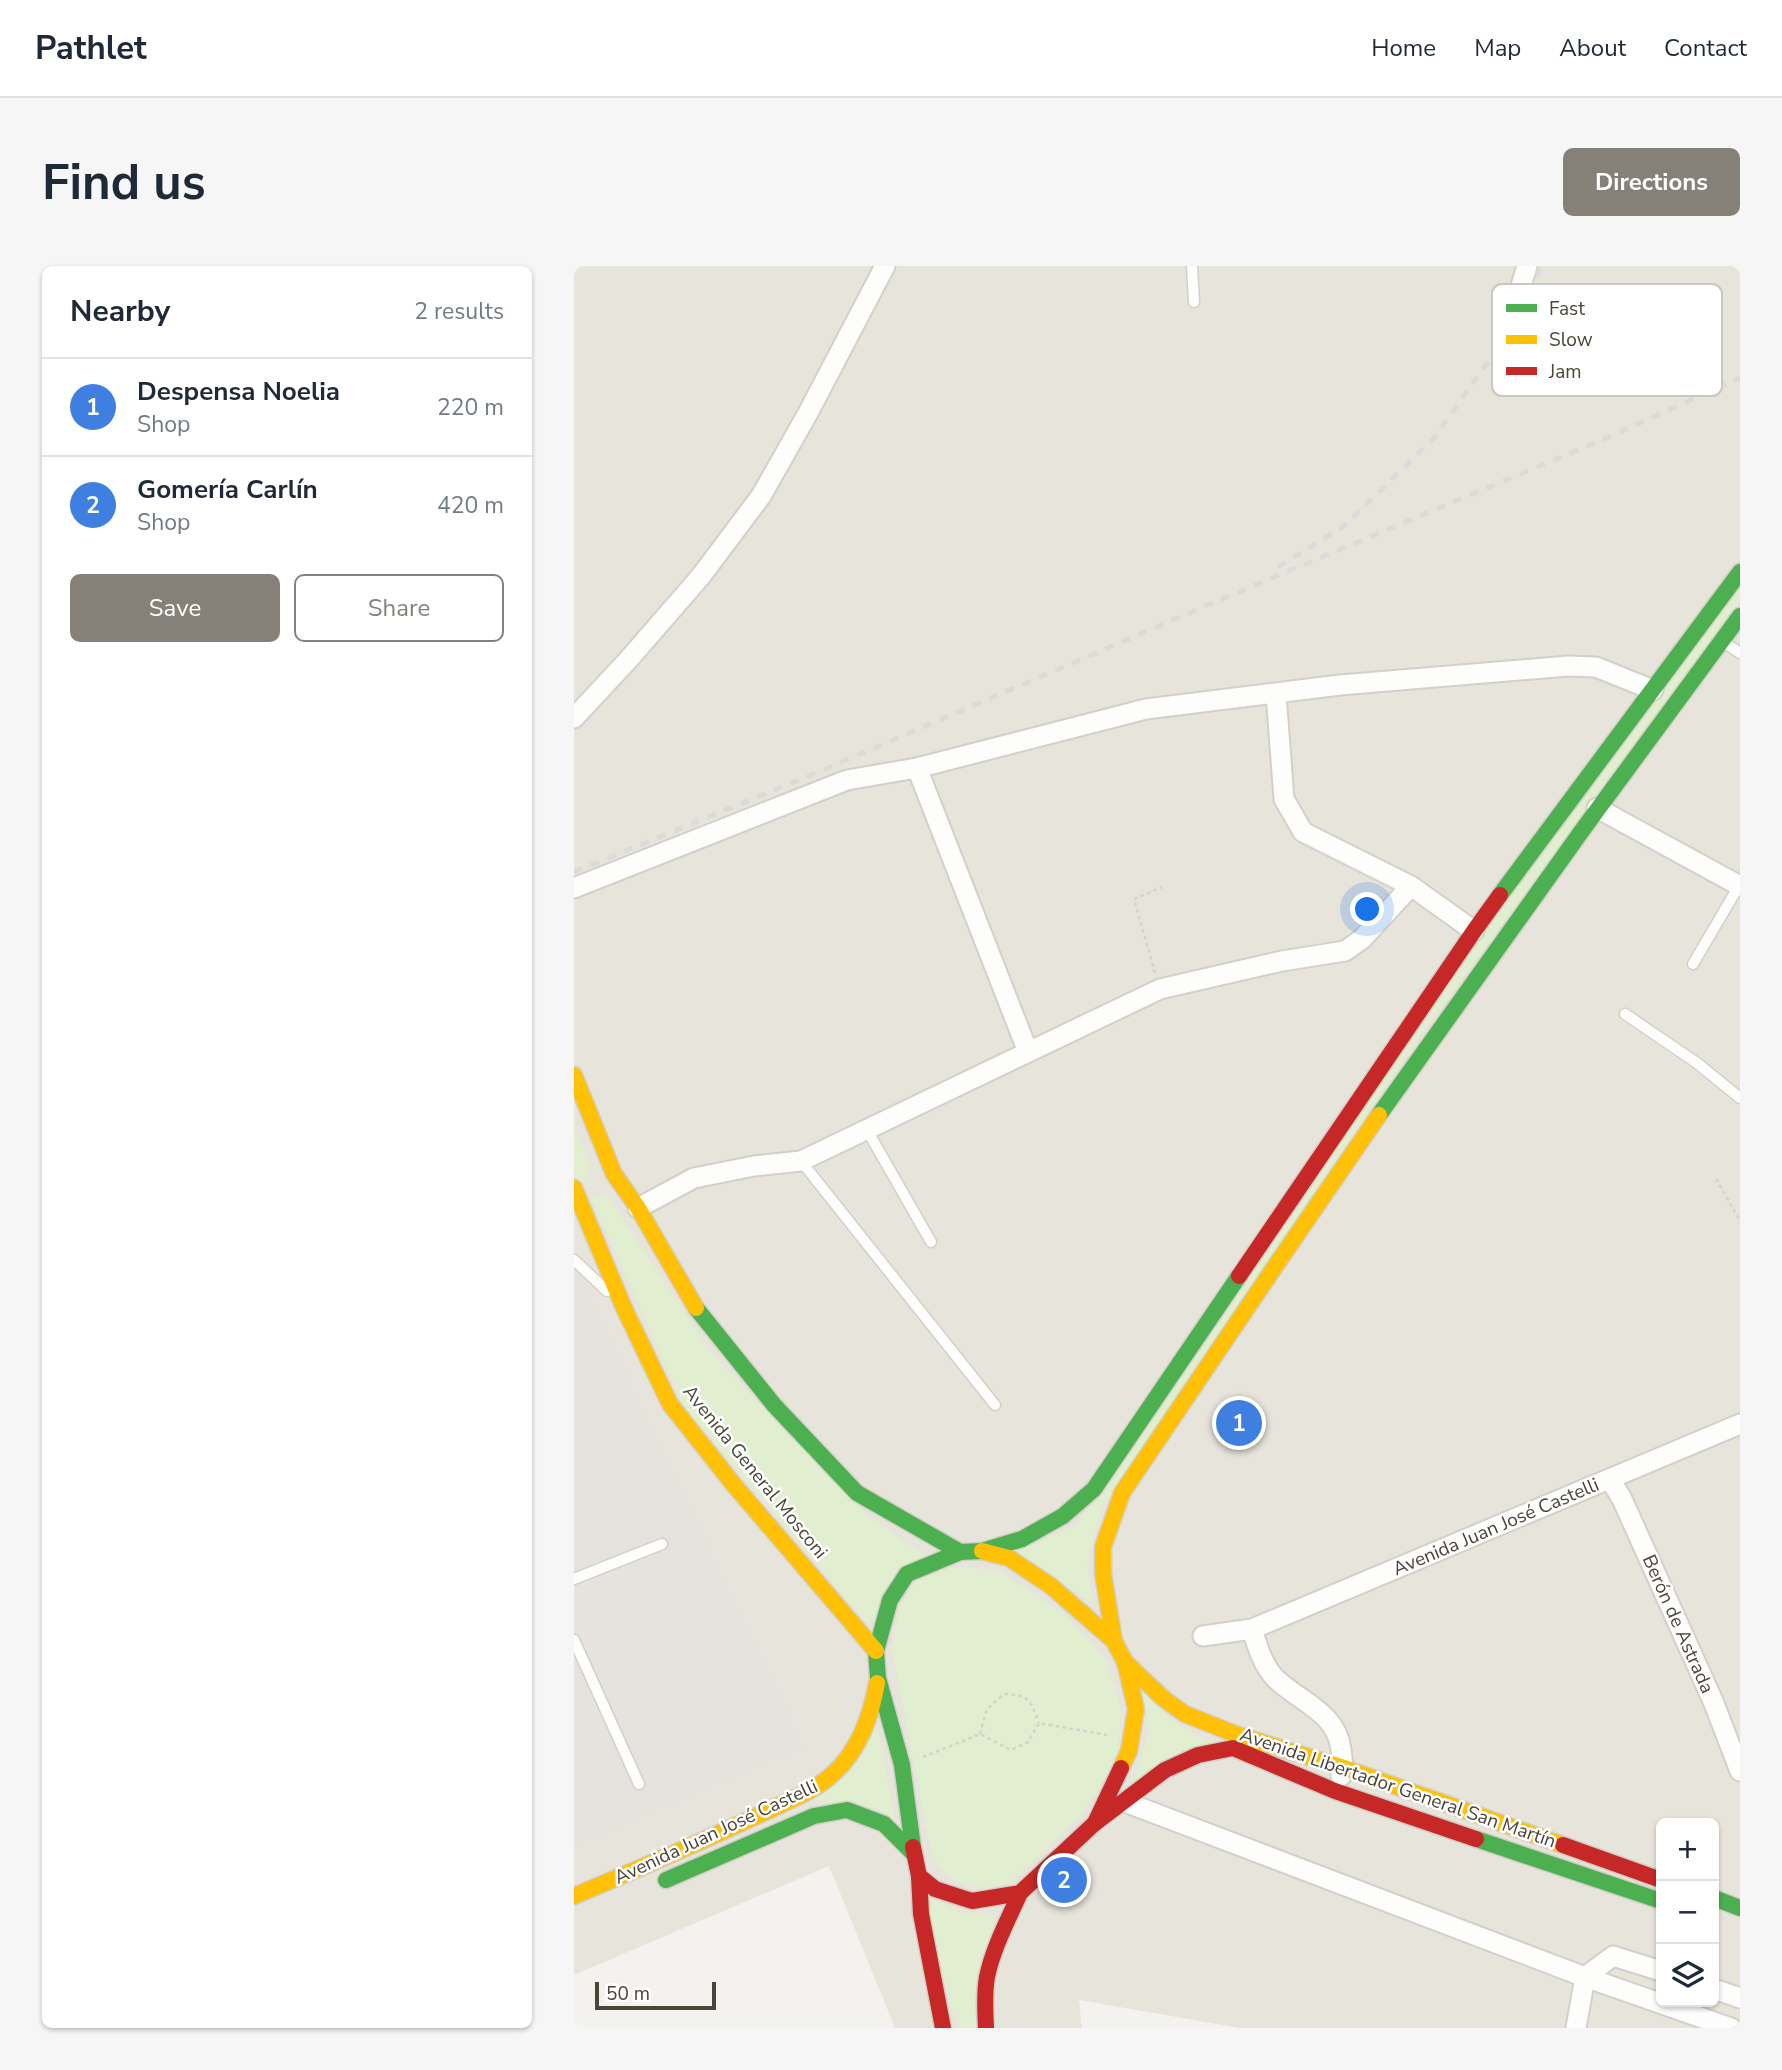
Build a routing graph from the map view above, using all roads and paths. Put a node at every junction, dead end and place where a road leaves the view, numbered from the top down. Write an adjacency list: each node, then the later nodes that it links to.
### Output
1 (885, 266): 12 (street)
2 (1192, 266): 5 (lane)
3 (1527, 266): 4 (street)
4 (1522, 284)
5 (1194, 303)
6 (1740, 572): 10 (main road)
7 (1740, 616): 8 (main road)
8 (1722, 640): 9 (lane); 14 (main road)
9 (1740, 653)
10 (1653, 690): 11 (street); 19 (main road)
11 (1276, 694): 13 (street); 15 (street)
12 (574, 718)
13 (917, 768): 18 (street); 23 (street)
14 (1597, 808): 16 (street); 45 (main road)
15 (1411, 886): 19 (street); 21 (street)
16 (1740, 886): 20 (lane)
17 (1162, 887): 21 (path)
18 (574, 888)
19 (1474, 931): 39 (main road)
20 (1693, 964)
21 (1160, 989): 23 (street)
22 (1625, 1014): 25 (lane)
23 (1028, 1052): 26 (street)
24 (574, 1074): 30 (main road)
25 (1740, 1098)
26 (867, 1130): 27 (street); 32 (lane)
27 (801, 1161): 30 (street); 35 (lane)
28 (1716, 1180): 31 (path)
29 (578, 1192): 34 (main road, Avenida General Mosconi)
30 (638, 1208): 40 (main road)
31 (1740, 1222)
32 (931, 1242)
33 (574, 1260): 34 (lane)
34 (624, 1308): 46 (main road, Avenida General Mosconi)
35 (995, 1405)
36 (1740, 1424): 37 (street, Avenida Juan José Castelli)
37 (1610, 1479): 42 (street, Avenida Juan José Castelli); 54 (street, Berón de Astrada)
38 (662, 1544): 41 (lane)
39 (982, 1551): 40 (main road); 45 (main road)
40 (960, 1552): 46 (main road)
41 (574, 1579)
42 (1251, 1629): 43 (street, Avenida Juan José Castelli); 53 (street)
43 (1203, 1636)
44 (574, 1640): 55 (lane)
45 (1114, 1641): 47 (main road)
46 (876, 1651): 48 (main road)
47 (1125, 1662): 51 (main road); 53 (main road, Avenida Libertador General San Martín)
48 (878, 1678): 52 (main road); 64 (main road, Avenida Juan José Castelli)
49 (1039, 1723): 50 (path); 50 (path); 51 (path)
50 (980, 1734): 52 (path)
51 (1131, 1739): 58 (main road)
52 (902, 1765): 59 (main road)
53 (1344, 1768): 56 (street); 61 (main road, Avenida Libertador General San Martín)
54 (1740, 1771)
55 (639, 1784)
56 (1335, 1790): 57 (main road, Avenida Libertador General San Martín); 65 (main road, Avenida Libertador General San Martín)
57 (1125, 1802): 58 (main road, Avenida Libertador General San Martín); 69 (street)
58 (1095, 1823): 63 (main road)
59 (914, 1854): 60 (main road); 62 (main road, Avenida Juan José Castelli)
60 (919, 1876): 63 (main road); 72 (main road)
61 (1656, 1878)
62 (650, 1886)
63 (1020, 1893): 73 (main road)
64 (574, 1896)
65 (1656, 1899)
66 (1719, 1900): 67 (main road)
67 (1740, 1908)
68 (1656, 1969): 69 (street)
69 (1585, 1977): 74 (street); 75 (street)
70 (1719, 1991): 71 (street)
71 (1740, 1998)
72 (943, 2028)
73 (986, 2028)
74 (1576, 2028)
75 (1731, 2028)

